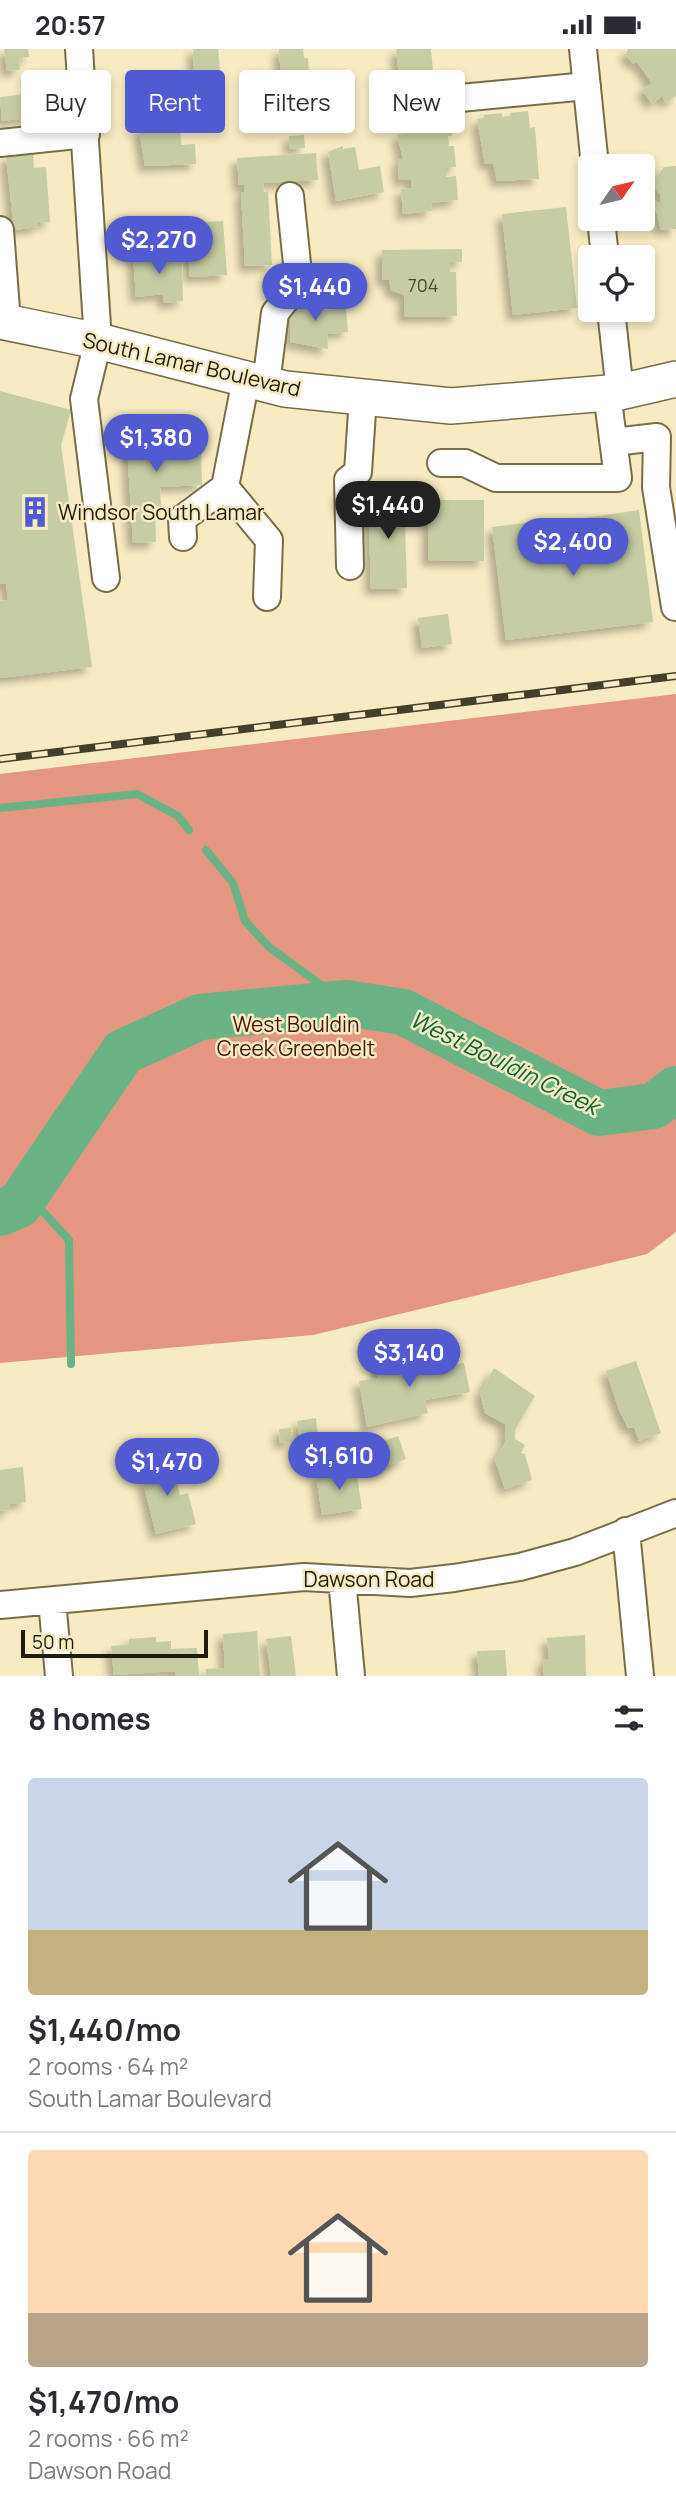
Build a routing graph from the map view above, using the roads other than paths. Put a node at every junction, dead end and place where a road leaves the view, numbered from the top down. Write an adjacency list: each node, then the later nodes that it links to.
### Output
1 (79, 49): 5 (street)
2 (583, 49): 3 (street)
3 (587, 86): 4 (street); 7 (street)
4 (465, 98)
5 (86, 134): 6 (street); 12 (street)
6 (0, 143)
7 (595, 154)
8 (290, 196): 14 (street)
9 (0, 230): 10 (street)
10 (4, 322): 12 (main road, South Lamar Boulevard)
11 (611, 322): 15 (street)
12 (98, 341): 14 (main road, South Lamar Boulevard); 23 (street)
13 (676, 379): 15 (main road, South Lamar Boulevard)
14 (256, 381): 16 (main road, South Lamar Boulevard); 20 (street)
15 (613, 393): 16 (main road, South Lamar Boulevard); 18 (street)
16 (363, 397): 22 (street)
17 (666, 435): 18 (street); 25 (street)
18 (614, 442): 19 (street)
19 (442, 463)
20 (225, 487): 21 (street); 24 (street)
21 (183, 537)
22 (350, 566)
23 (106, 578)
24 (267, 597)
25 (675, 607)
26 (676, 1513): 27 (street, Dawson Road)
27 (626, 1531): 28 (street, Dawson Road); 33 (street)
28 (342, 1579): 29 (street, Dawson Road); 32 (street)
29 (52, 1601): 30 (street, Dawson Road); 31 (street)
30 (0, 1605)
31 (59, 1676)
32 (352, 1676)
33 (640, 1676)

